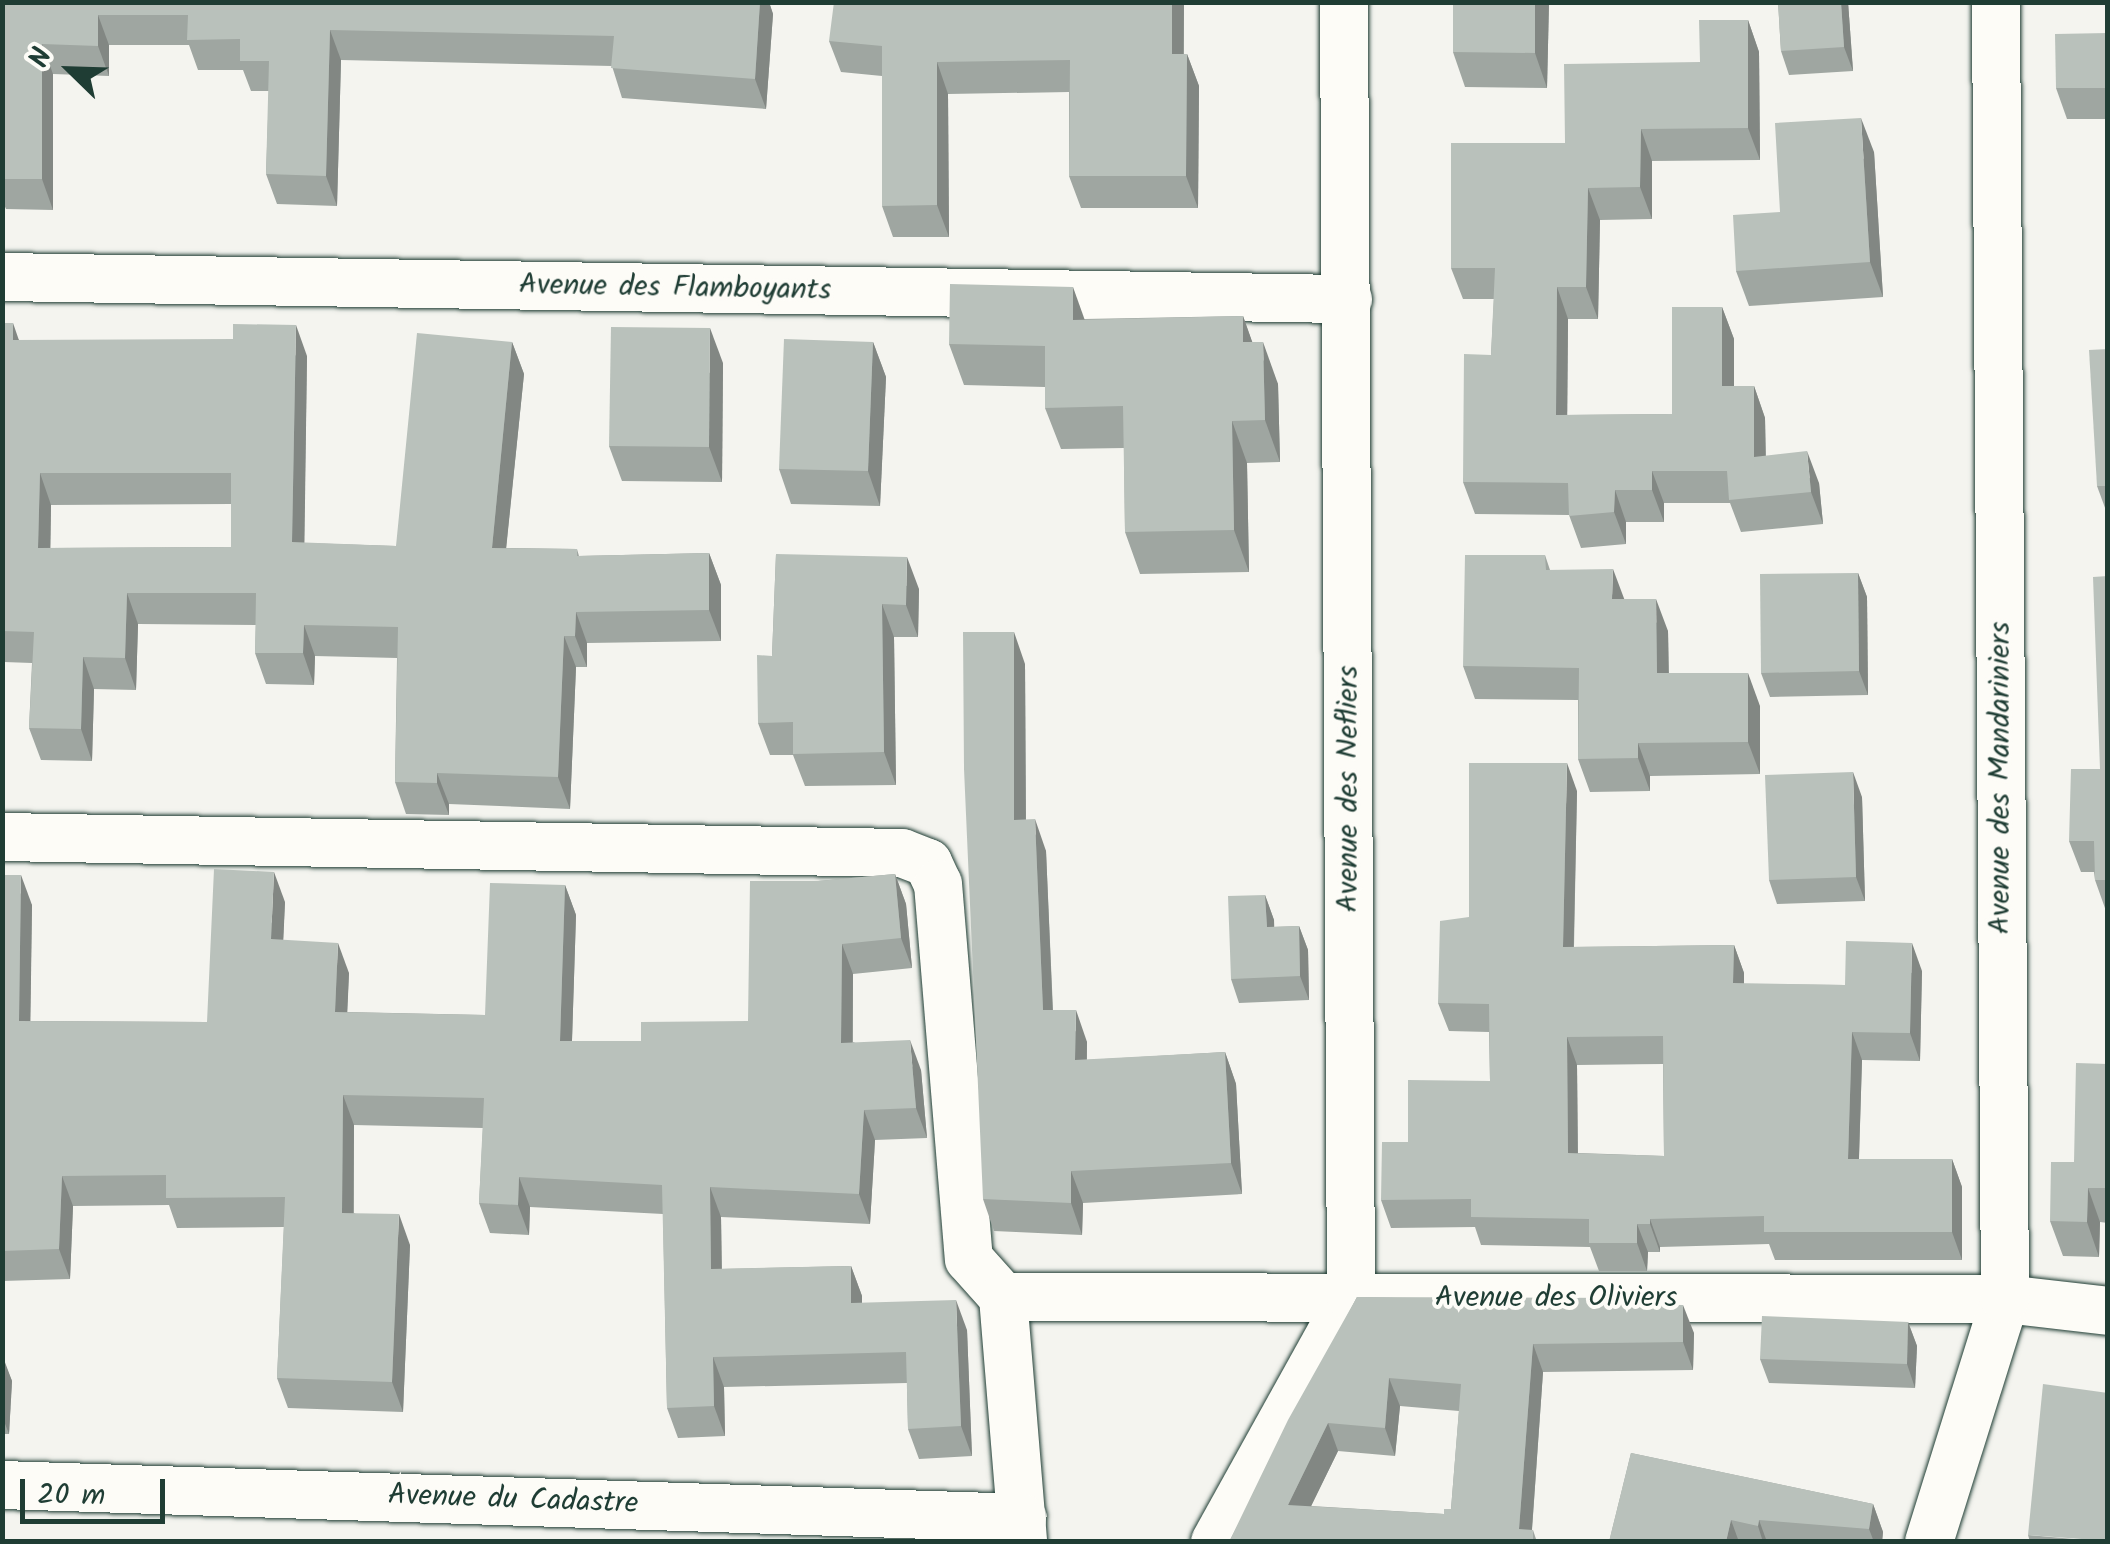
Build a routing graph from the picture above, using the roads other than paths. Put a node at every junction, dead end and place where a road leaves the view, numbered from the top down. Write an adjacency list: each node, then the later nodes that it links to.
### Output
1 (1344, 2): 4 (street, Avenue des Nefliers)
2 (1996, 2): 8 (street, Avenue des Mandariniers)
3 (2, 277): 4 (street, Avenue des Flamboyants)
4 (1348, 298): 7 (street, Avenue des Nefliers)
5 (2, 837): 6 (street)
6 (1004, 1297): 7 (street, Avenue des Oliviers); 11 (street)
7 (1351, 1297): 8 (street, Avenue des Oliviers); 12 (street, Avenue des Nefliers)
8 (2005, 1299): 9 (street, Avenue des Oliviers); 13 (street, Avenue des Mandariniers)
9 (2108, 1311)
10 (2, 1485): 11 (street, Avenue du Cadastre)
11 (1023, 1530)
12 (1215, 1542)
13 (1930, 1542)

